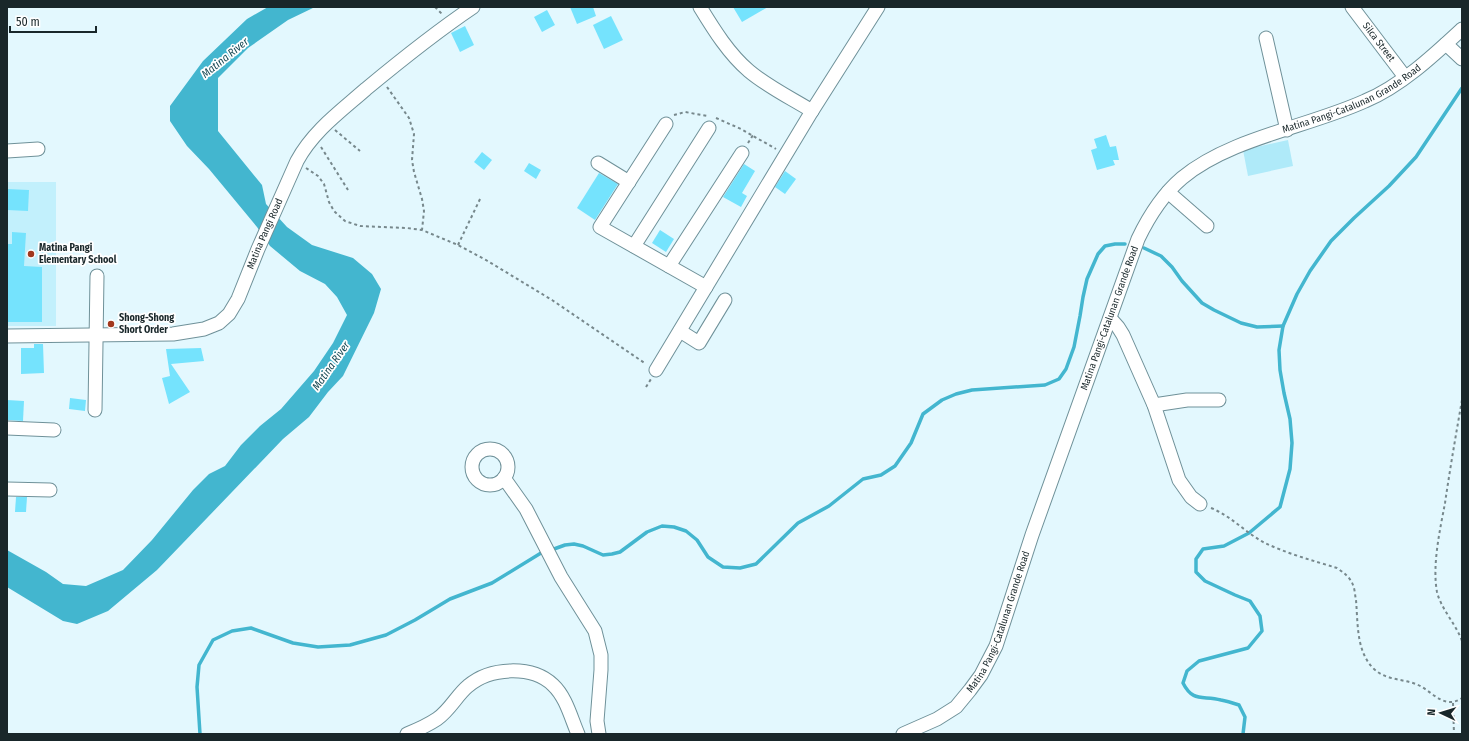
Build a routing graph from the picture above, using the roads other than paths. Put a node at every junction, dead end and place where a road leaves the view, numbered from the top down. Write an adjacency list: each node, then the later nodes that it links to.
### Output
1 (473, 7): 28 (street, Matina Pangi Road)
2 (700, 7): 10 (street)
3 (878, 7): 10 (street)
4 (1352, 7): 9 (street, Silca Street)
5 (1462, 29): 7 (street, Matina Pangi-Catalunan Grande Road)
6 (1266, 38): 13 (street)
7 (1446, 44): 8 (street); 9 (street, Matina Pangi-Catalunan Grande Road)
8 (1462, 59)
9 (1405, 77): 13 (street, Matina Pangi-Catalunan Grande Road)
10 (812, 111): 24 (street)
11 (666, 124): 18 (street)
12 (709, 128): 21 (street)
13 (1287, 130): 19 (street, Matina Pangi-Catalunan Grande Road)
14 (38, 149): 15 (street)
15 (7, 151)
16 (742, 153): 22 (street)
17 (598, 163): 18 (street)
18 (629, 182): 21 (street)
19 (1168, 192): 20 (street); 26 (street, Matina Pangi-Catalunan Grande Road)
20 (1207, 226)
21 (634, 246): 22 (street)
22 (669, 266): 24 (street)
23 (97, 276): 28 (street)
24 (706, 287): 27 (street)
25 (725, 300): 27 (street)
26 (1110, 318): 32 (street); 43 (street, Matina Pangi-Catalunan Grande Road)
27 (680, 331): 30 (street)
28 (96, 335): 29 (street, Matina Pangi Road); 33 (street)
29 (7, 336)
30 (656, 370)
31 (1219, 400): 32 (street)
32 (1154, 405): 39 (street)
33 (95, 410)
34 (7, 428): 35 (street)
35 (54, 430)
36 (504, 478): 42 (street)
37 (7, 489): 38 (street)
38 (50, 490)
39 (1200, 504)
40 (407, 734): 41 (street)
41 (578, 734)
42 (598, 734)
43 (903, 734)

